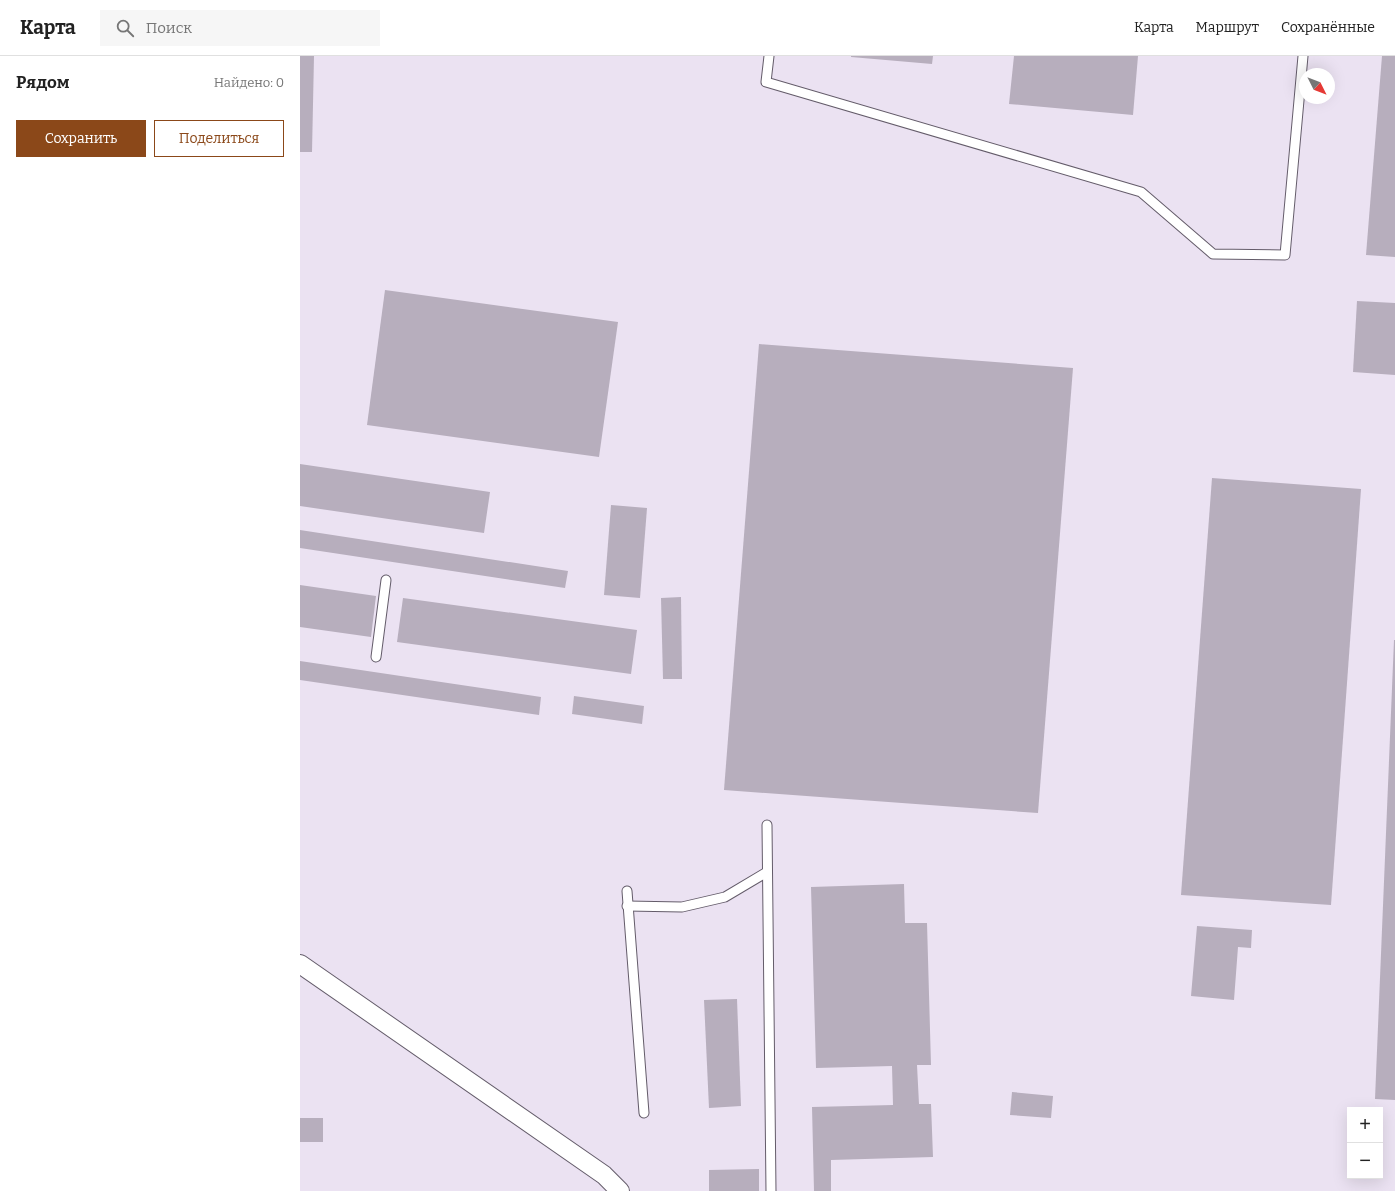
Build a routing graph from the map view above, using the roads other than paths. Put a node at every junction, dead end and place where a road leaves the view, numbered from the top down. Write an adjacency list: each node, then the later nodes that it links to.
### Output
1 (769, 56): 2 (lane)
2 (1303, 56)
3 (386, 580): 4 (lane)
4 (376, 657)
5 (767, 825): 6 (lane)
6 (767, 872): 8 (lane); 12 (lane)
7 (627, 891): 8 (lane)
8 (627, 906): 10 (lane)
9 (300, 964): 11 (street)
10 (644, 1113)
11 (620, 1191)
12 (772, 1191)

